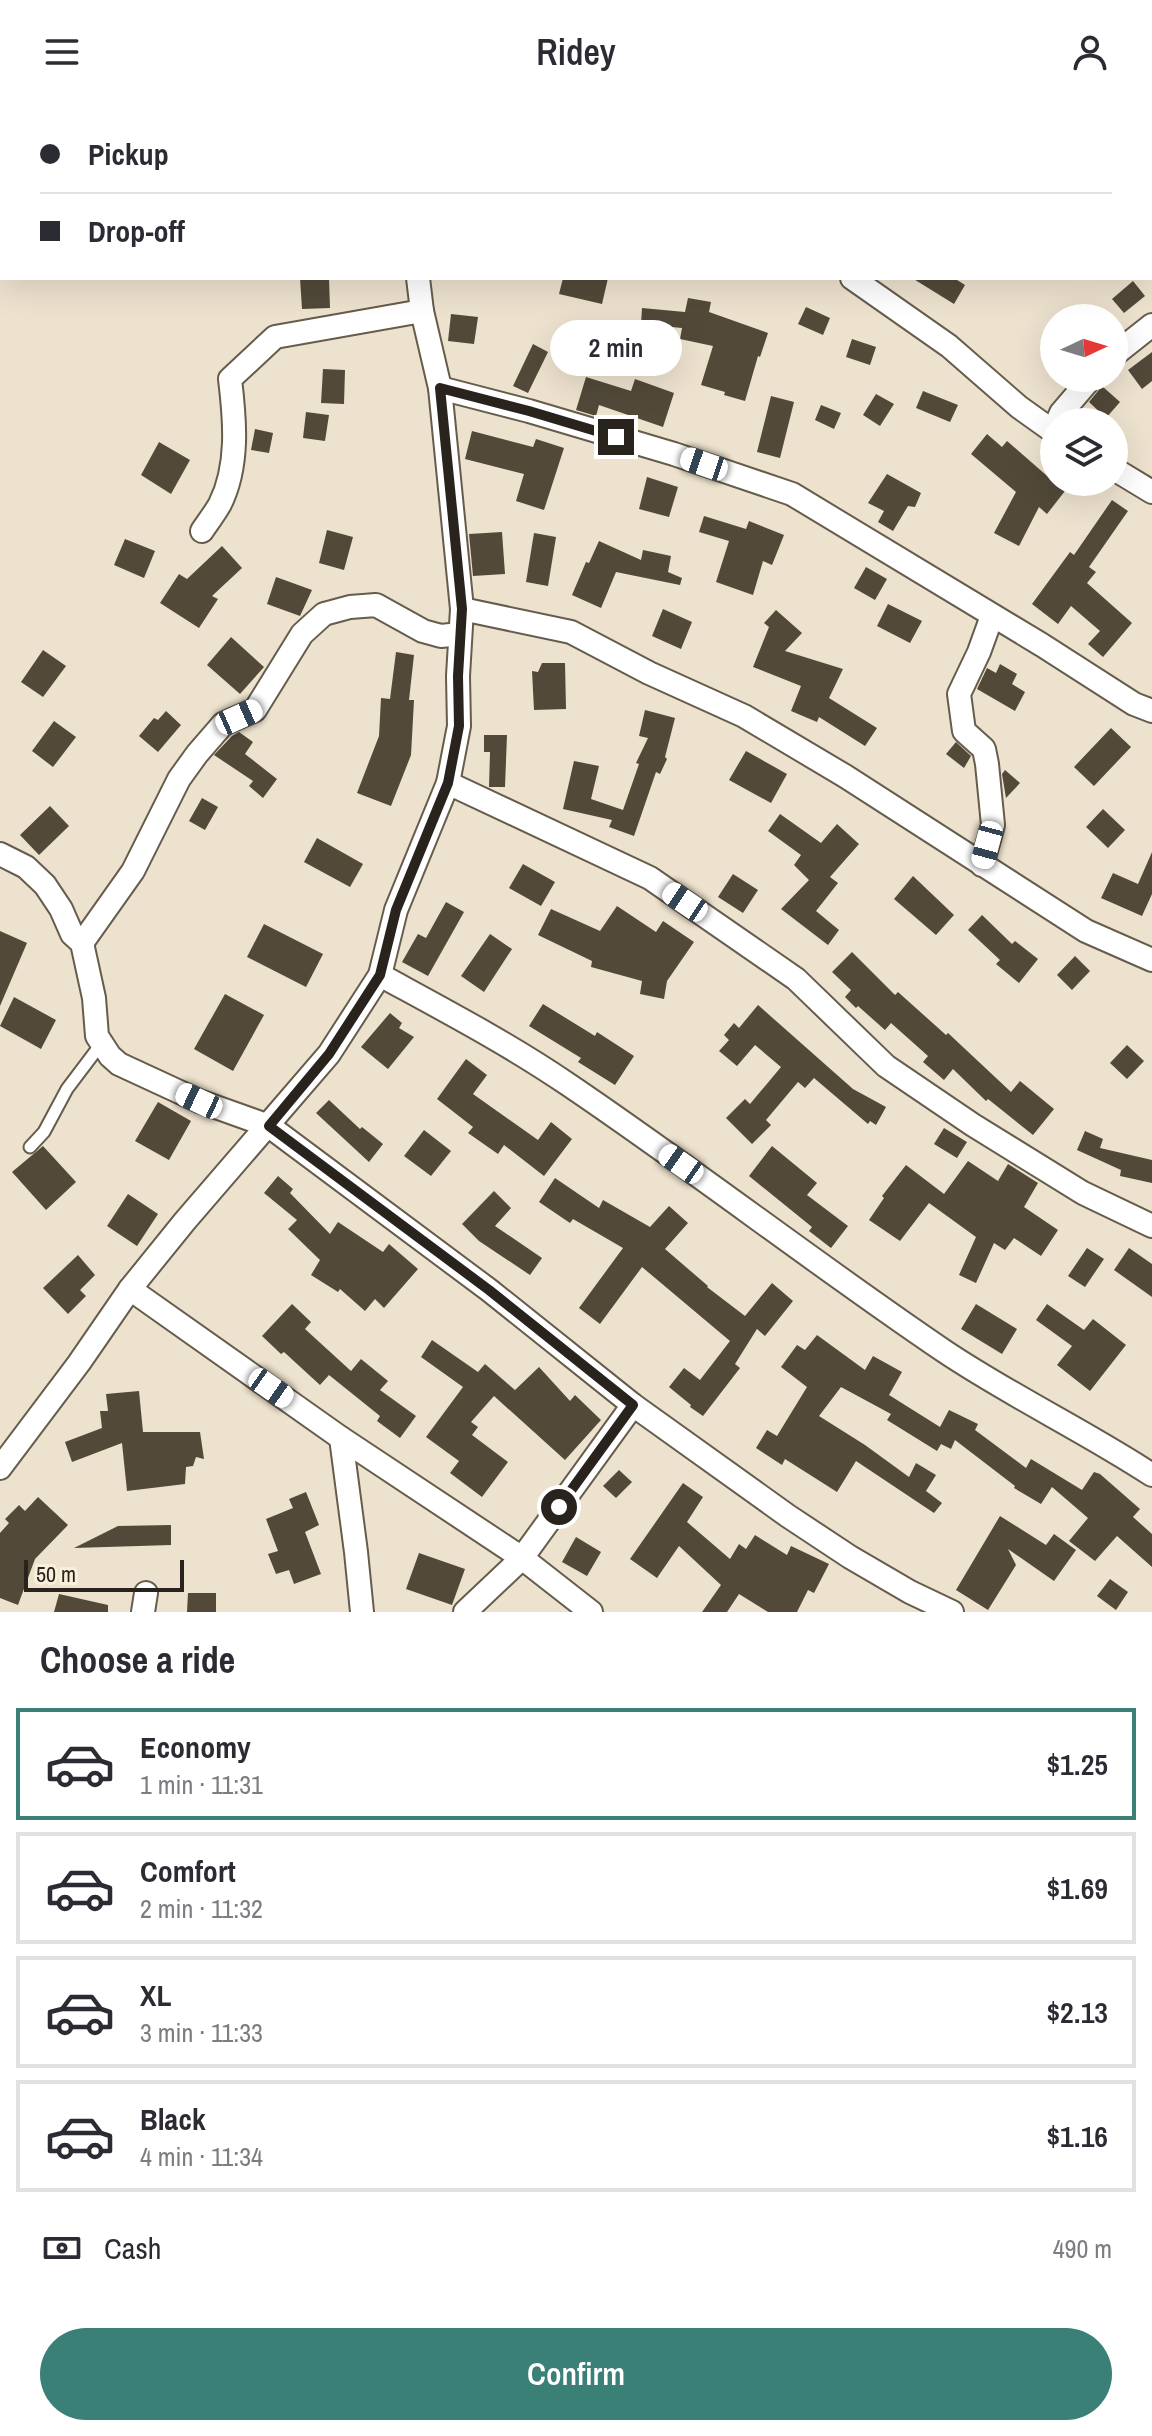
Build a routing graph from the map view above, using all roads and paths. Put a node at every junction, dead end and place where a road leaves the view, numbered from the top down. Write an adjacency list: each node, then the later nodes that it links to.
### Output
1 (418, 280): 3 (street)
2 (855, 280): 9 (street)
3 (422, 311): 6 (street); 12 (street)
4 (1152, 325): 5 (street)
5 (1128, 344)
6 (440, 388): 13 (street); 14 (street)
7 (1079, 392): 8 (street)
8 (1065, 408)
9 (1040, 420)
10 (1128, 477): 11 (street)
11 (1152, 492)
12 (202, 531)
13 (462, 609): 15 (street); 19 (street)
14 (992, 616): 16 (street); 19 (street)
15 (460, 634): 17 (street); 20 (street)
16 (1152, 711)
17 (448, 783): 22 (street); 26 (street)
18 (0, 854): 20 (street)
19 (982, 865): 21 (street)
20 (82, 943): 23 (street)
21 (1152, 960)
22 (380, 975): 24 (street); 31 (street)
23 (101, 1044): 24 (street); 25 (lane)
24 (269, 1126): 27 (street); 28 (street)
25 (30, 1147)
26 (1152, 1226)
27 (130, 1289): 29 (street); 30 (street)
28 (633, 1405): 32 (street); 36 (street)
29 (341, 1438): 32 (street); 33 (street)
30 (0, 1468)
31 (1152, 1475)
32 (522, 1558): 34 (street); 35 (street)
33 (362, 1612)
34 (465, 1612)
35 (591, 1612)
36 (952, 1612)

